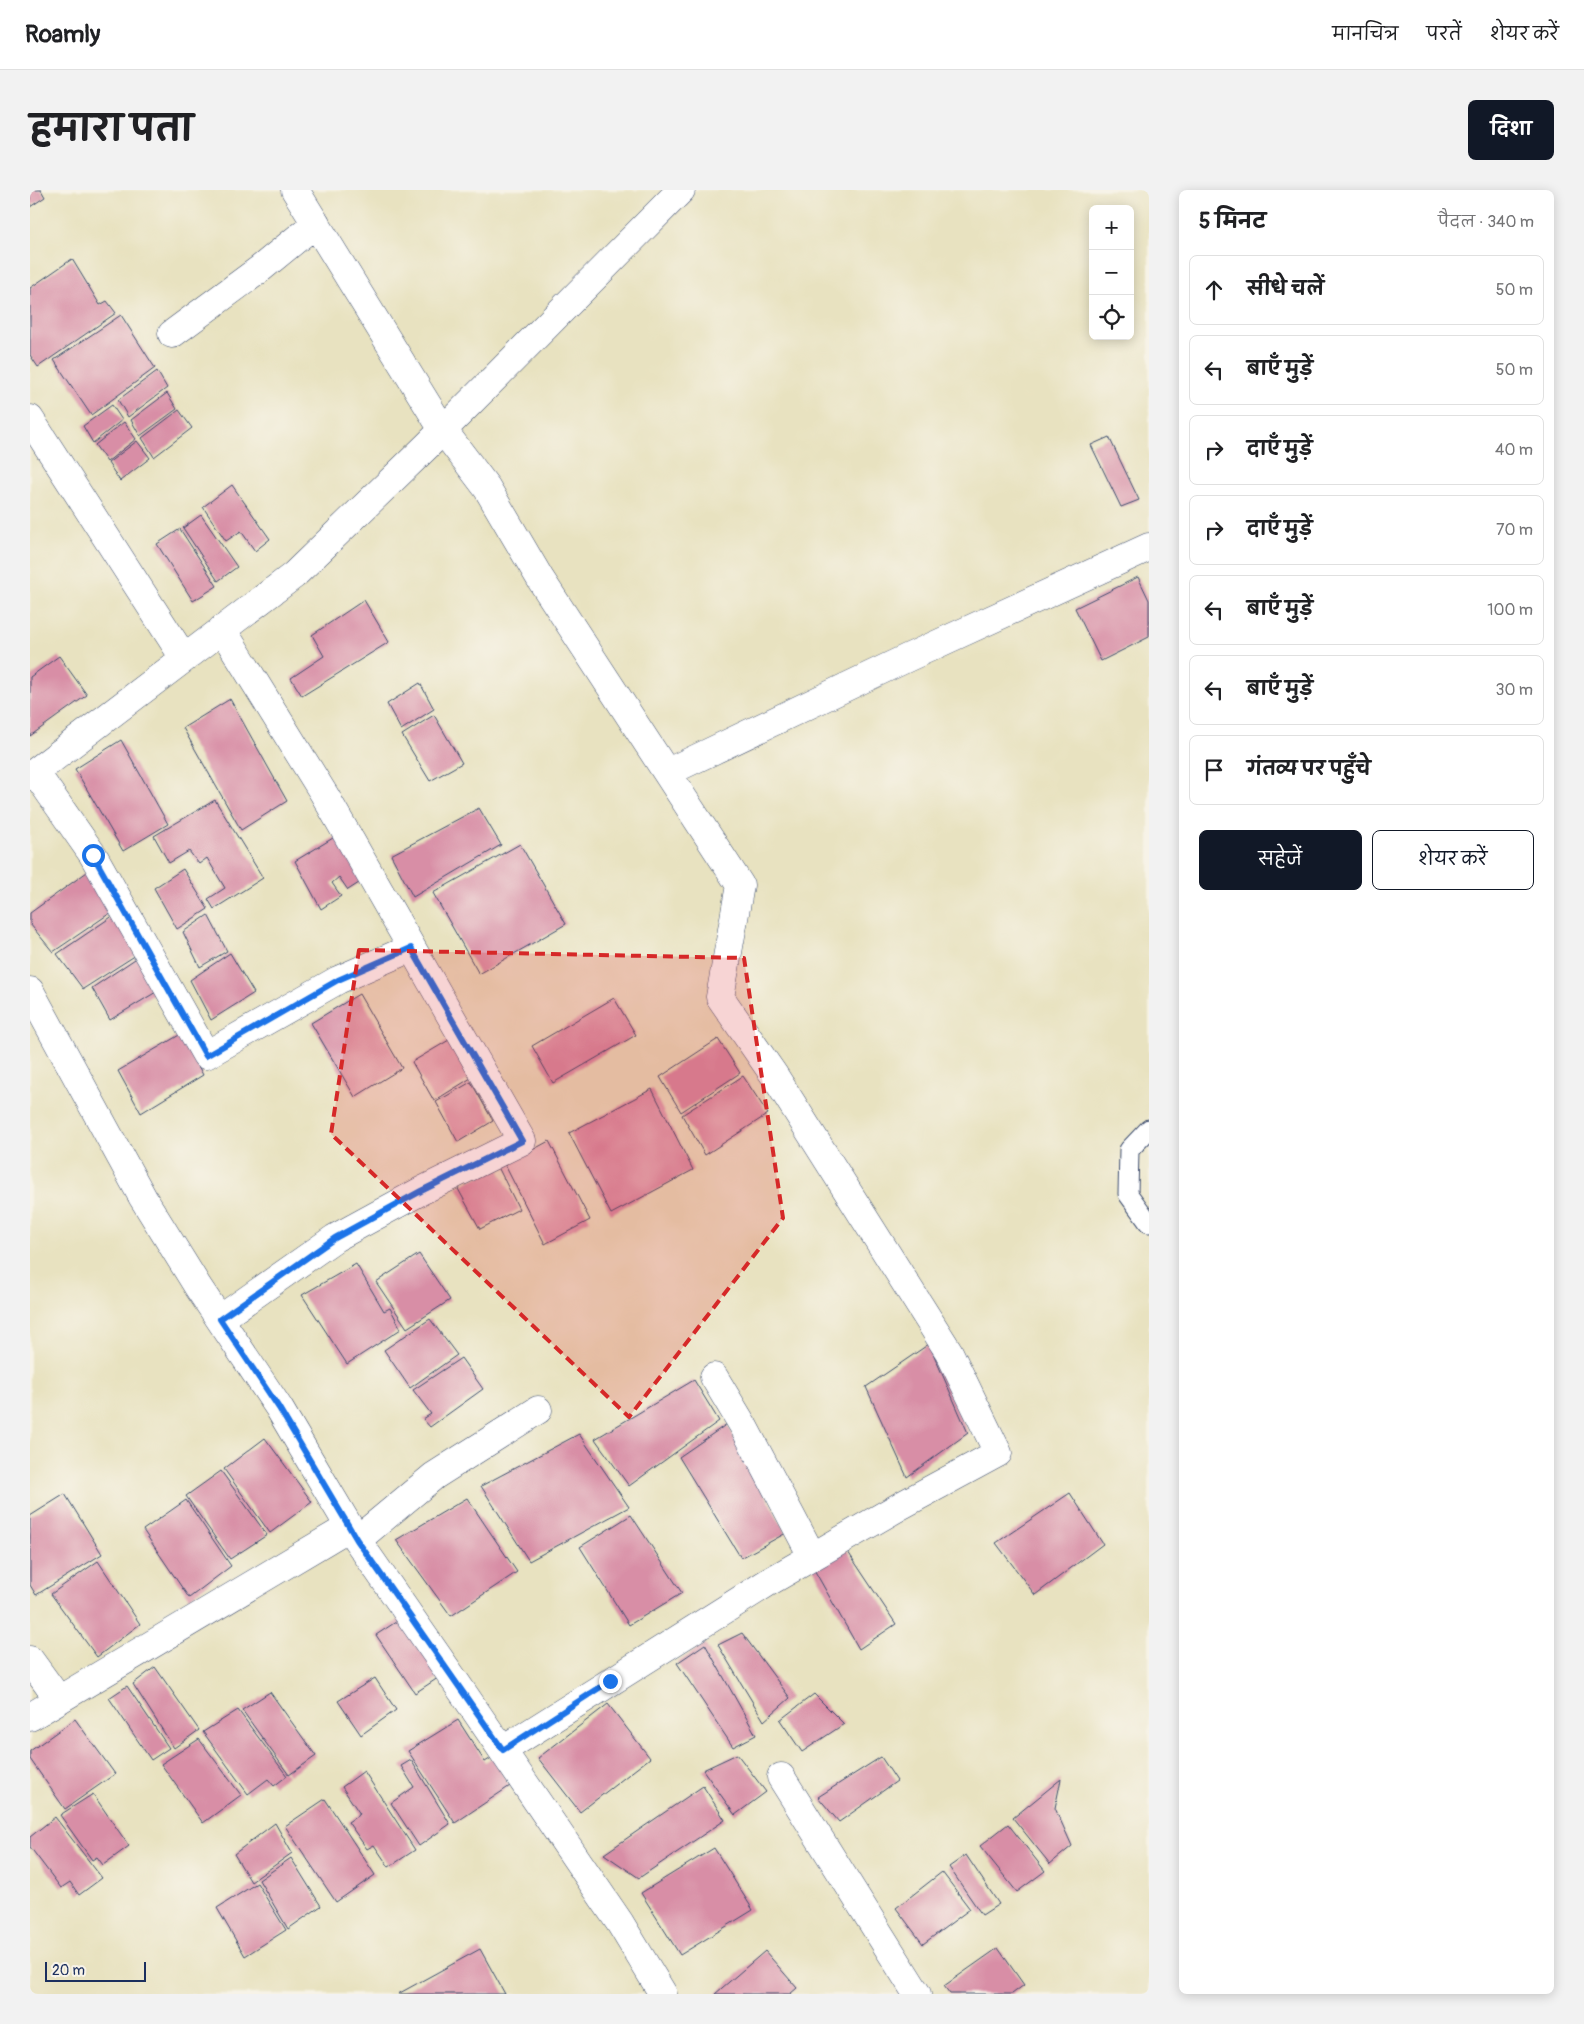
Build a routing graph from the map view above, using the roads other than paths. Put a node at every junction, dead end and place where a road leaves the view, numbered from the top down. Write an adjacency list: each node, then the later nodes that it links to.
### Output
1 (295, 190): 3 (street)
2 (682, 190): 6 (street)
3 (316, 223): 4 (street); 6 (street)
4 (172, 334)
5 (30, 419): 9 (street)
6 (443, 430): 8 (street); 10 (street)
7 (1149, 547): 10 (street)
8 (222, 629): 9 (street); 12 (street)
9 (184, 658): 11 (street)
10 (668, 772): 20 (street)
11 (33, 774): 12 (street)
12 (411, 948): 16 (street)
13 (30, 991): 16 (street)
14 (1149, 1129): 15 (lane)
15 (1149, 1223)
16 (220, 1319): 19 (street)
17 (714, 1377): 20 (street)
18 (538, 1410): 19 (street)
19 (353, 1534): 22 (street); 24 (street)
20 (812, 1556): 24 (street)
21 (30, 1660): 22 (street)
22 (58, 1700): 23 (street)
23 (30, 1717)
24 (503, 1750): 26 (street)
25 (781, 1777): 27 (street)
26 (663, 1994)
27 (916, 1994)

